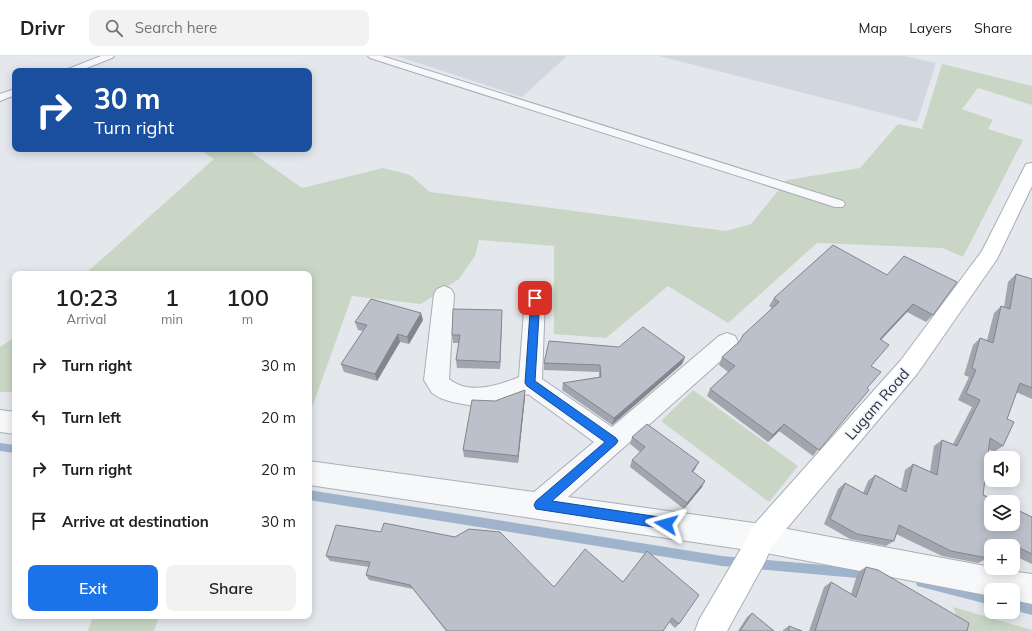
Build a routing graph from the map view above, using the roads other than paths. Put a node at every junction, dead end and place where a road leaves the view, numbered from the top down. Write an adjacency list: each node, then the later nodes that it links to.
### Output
1 (110, 56): 3 (lane)
2 (373, 56): 7 (lane)
3 (79, 68)
4 (12, 93): 5 (lane)
5 (0, 98)
6 (1032, 168): 17 (street, Lugam Road)
7 (838, 204)
8 (444, 294): 11 (street)
9 (535, 298): 11 (street)
10 (727, 342): 14 (street)
11 (530, 383): 14 (street)
12 (0, 421): 13 (street)
13 (12, 423)
14 (612, 441): 16 (street)
15 (312, 473): 16 (street)
16 (540, 505): 17 (street)
17 (759, 544): 18 (street); 19 (street, Lugam Road)
18 (1032, 589)
19 (710, 631)

